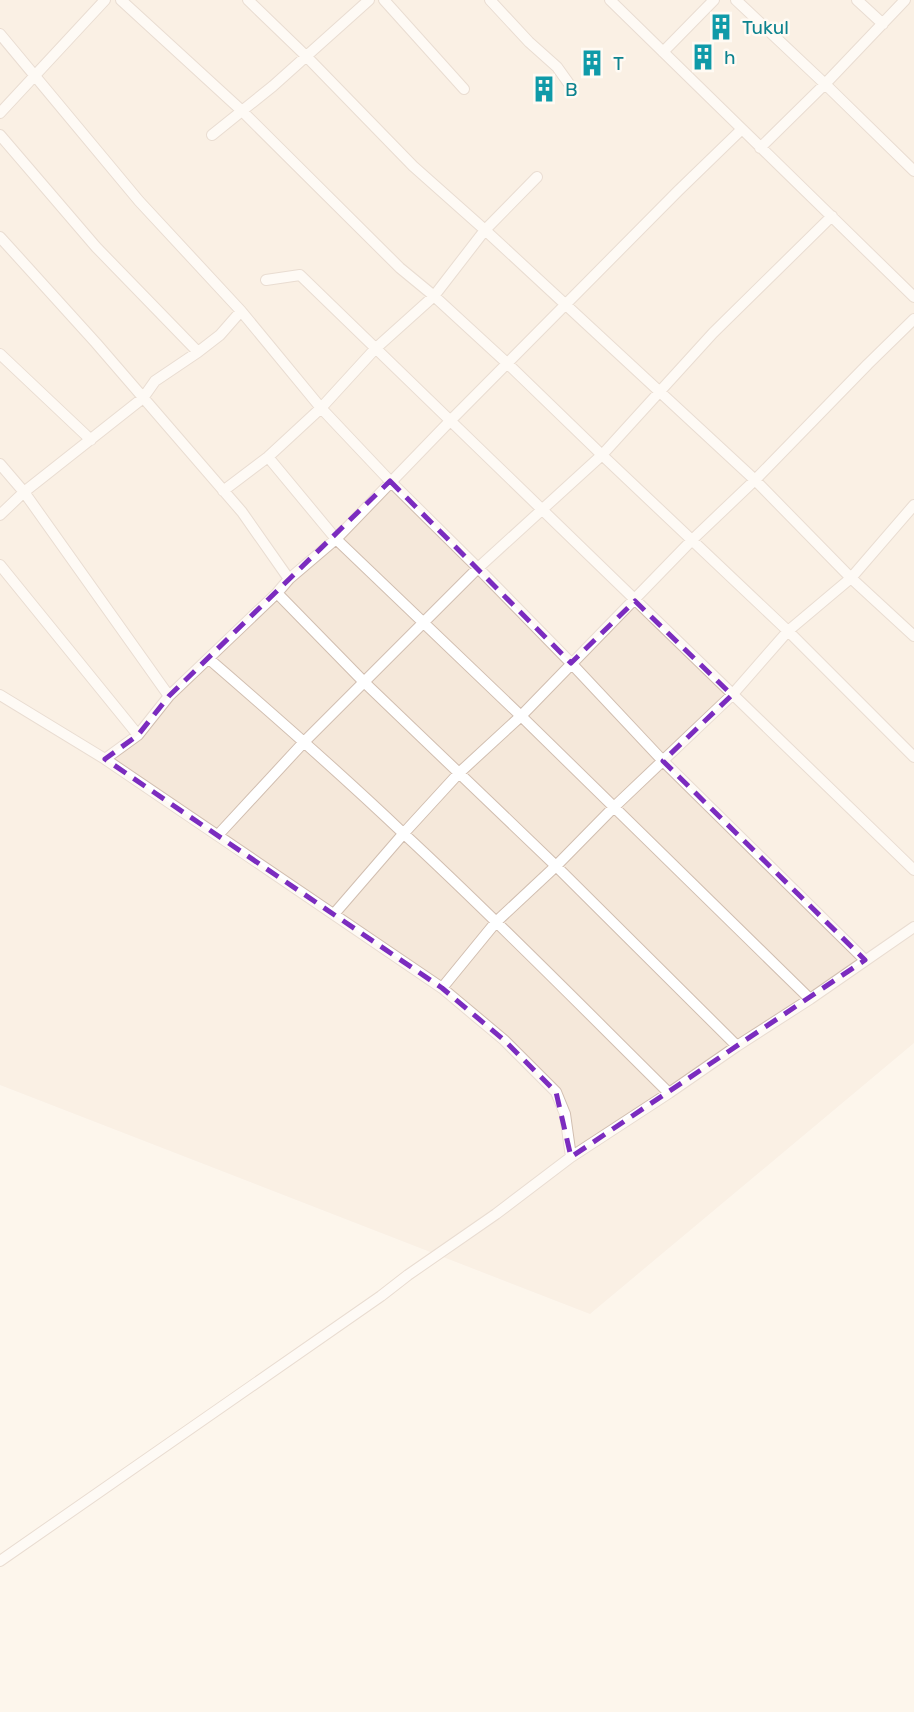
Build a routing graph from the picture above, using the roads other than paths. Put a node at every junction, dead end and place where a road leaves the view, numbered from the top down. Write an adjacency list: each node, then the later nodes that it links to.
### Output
1 (105, 0): 16 (street)
2 (121, 0): 20 (street)
3 (248, 0): 15 (street)
4 (369, 0): 15 (street)
5 (384, 0): 19 (street)
6 (490, 0): 18 (street)
7 (610, 0): 14 (street)
8 (714, 0): 14 (street)
9 (736, 0): 17 (street)
10 (857, 0): 12 (street)
11 (905, 0): 12 (street)
12 (883, 24): 17 (street)
13 (0, 34): 16 (street)
14 (663, 52): 22 (street)
15 (306, 56): 20 (street); 29 (street)
16 (36, 75): 21 (street); 35 (street)
17 (825, 84): 25 (street); 26 (street)
18 (572, 88)
19 (464, 89)
20 (241, 110): 24 (street); 32 (street)
21 (0, 113)
22 (742, 129): 25 (street); 34 (street)
23 (0, 135): 38 (street)
24 (212, 135)
25 (760, 148): 28 (street)
26 (914, 171)
27 (537, 177): 29 (street)
28 (832, 216): 33 (street); 41 (street)
29 (485, 230): 32 (street); 34 (street)
30 (0, 237): 42 (street)
31 (266, 281): 37 (street)
32 (434, 296): 37 (street); 40 (street)
33 (914, 297)
34 (565, 305): 40 (street); 41 (street)
35 (241, 311): 38 (street); 43 (street)
36 (914, 319): 49 (street)
37 (375, 349): 43 (street); 44 (street)
38 (198, 352): 42 (street)
39 (0, 354): 45 (street)
40 (508, 364): 44 (street); 46 (street)
41 (658, 392): 46 (street); 49 (street)
42 (143, 398): 45 (street); 51 (street)
43 (321, 408): 47 (street); 50 (street)
44 (451, 420): 50 (street); 54 (street)
45 (91, 440): 52 (street)
46 (602, 455): 54 (street); 57 (street)
47 (268, 457): 51 (street); 56 (street)
48 (0, 464): 52 (street)
49 (755, 480): 57 (street); 60 (street)
50 (390, 481): 56 (street); 59 (street)
51 (223, 491): 61 (street)
52 (24, 492): 55 (street); 72 (street)
53 (914, 505): 60 (street)
54 (543, 510): 59 (street); 63 (street)
55 (0, 515)
56 (336, 539): 61 (street); 64 (street)
57 (692, 540): 63 (street); 65 (street)
58 (0, 565): 74 (street)
59 (478, 568): 64 (street); 68 (street)
60 (851, 578): 65 (street); 66 (street)
61 (289, 579): 62 (street)
62 (277, 593): 67 (street); 69 (street)
63 (635, 601): 68 (street); 71 (street)
64 (424, 622): 69 (street); 73 (street)
65 (788, 631): 71 (street); 76 (street)
66 (914, 636)
67 (209, 659): 72 (street); 75 (street)
68 (571, 663): 73 (street); 78 (street)
69 (364, 682): 75 (street); 79 (street)
70 (0, 695): 77 (street)
71 (732, 695): 78 (street); 84 (street)
72 (169, 696): 74 (street)
73 (521, 716): 79 (street); 80 (street)
74 (138, 735): 77 (street)
75 (304, 742): 81 (street); 82 (street)
76 (914, 757)
77 (105, 759): 82 (street)
78 (663, 761): 80 (street); 88 (street)
79 (459, 773): 81 (street); 83 (street)
80 (613, 808): 83 (street); 90 (street)
81 (404, 833): 85 (street); 86 (street)
82 (218, 835): 85 (street)
83 (556, 866): 86 (street); 91 (street)
84 (914, 870)
85 (334, 914): 89 (street)
86 (496, 922): 89 (street); 92 (street)
87 (914, 927): 88 (street)
88 (865, 960): 90 (street)
89 (442, 988): 93 (street)
90 (810, 999): 91 (street)
91 (737, 1046): 92 (street)
92 (669, 1093): 93 (street)
93 (571, 1157): 94 (street)
94 (0, 1561)

